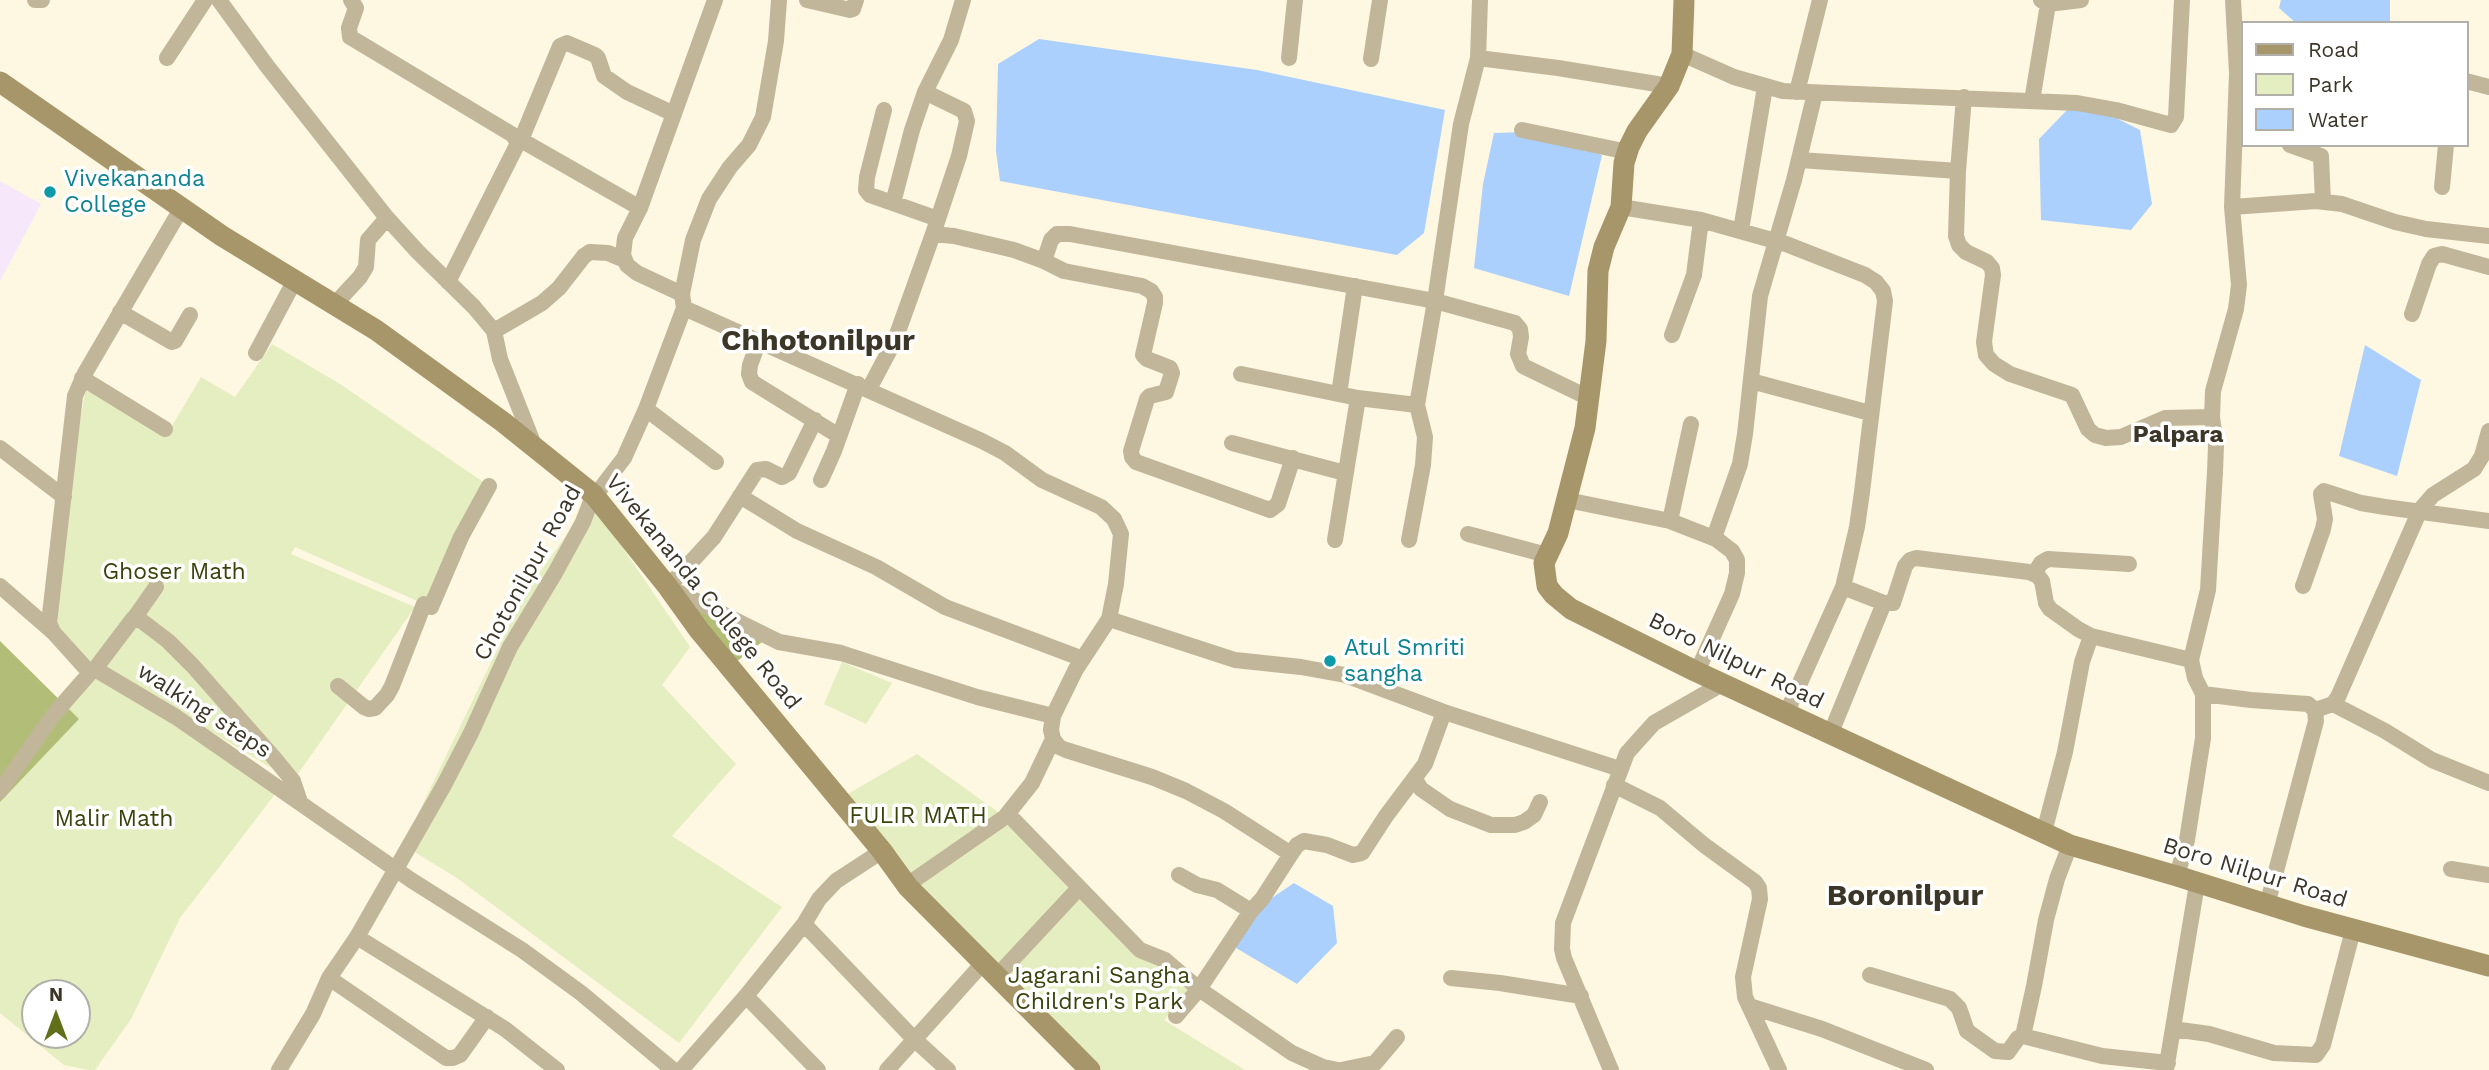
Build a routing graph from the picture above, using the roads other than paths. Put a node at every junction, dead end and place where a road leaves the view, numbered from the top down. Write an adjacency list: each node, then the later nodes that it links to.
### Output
1 (35, 0): 2 (street)
2 (42, 0)
3 (205, 0): 21 (street)
4 (219, 0): 52 (street)
5 (351, 0): 39 (street)
6 (715, 0): 37 (street)
7 (779, 0): 64 (street, Chotonilpur Road)
8 (807, 0): 9 (street)
9 (856, 0)
10 (963, 0): 31 (street)
11 (1295, 0): 22 (street)
12 (1380, 0): 24 (street)
13 (1480, 0): 23 (street)
14 (1684, 0): 20 (street, Boro Nilpur Road)
15 (1820, 0): 32 (street)
16 (2081, 0): 19 (street)
17 (2182, 0): 35 (street)
18 (2233, 0): 25 (street)
19 (2045, 2): 35 (street)
20 (1682, 54): 28 (street, Boro Nilpur Road); 29 (street)
21 (167, 58)
22 (1289, 58)
23 (1478, 58): 28 (street); 65 (street)
24 (1371, 59)
25 (2240, 74): 49 (street)
26 (0, 82): 51 (street, Vivekananda College Road)
27 (2468, 82): 30 (street)
28 (1669, 86): 42 (street, Boro Nilpur Road)
29 (1765, 87): 32 (street); 55 (street)
30 (2489, 87)
31 (925, 92): 47 (street); 54 (street)
32 (1797, 92): 33 (street)
33 (1815, 93): 34 (street); 43 (street)
34 (1964, 97): 35 (street); 44 (street)
35 (2032, 101)
36 (884, 110): 47 (street)
37 (674, 114): 39 (street); 50 (street)
38 (1522, 130): 42 (street)
39 (517, 138): 50 (street); 62 (street)
40 (2296, 147): 46 (street)
41 (2446, 147): 45 (street)
42 (1628, 152): 48 (street, Boro Nilpur Road)
43 (1800, 160): 44 (street); 57 (street)
44 (1958, 171): 84 (street)
45 (2442, 187)
46 (2323, 202): 49 (street); 56 (street)
47 (893, 203): 54 (street)
48 (1621, 207): 53 (street); 80 (street, Boro Nilpur Road)
49 (2232, 207): 84 (street)
50 (640, 208): 58 (street)
51 (181, 209): 61 (street, Vivekananda College Road); 67 (street)
52 (387, 218): 62 (street); 66 (street)
53 (1701, 220): 55 (street); 71 (street)
54 (936, 227): 59 (street); 77 (street)
55 (1741, 230): 57 (street)
56 (2489, 236)
57 (1776, 242): 76 (street); 83 (street)
58 (625, 260): 64 (street); 70 (street)
59 (1044, 261): 63 (street); 93 (street)
60 (2489, 267): 68 (street)
61 (295, 281): 66 (street, Vivekananda College Road); 73 (street)
62 (448, 282): 70 (street)
63 (1355, 286): 65 (street); 78 (street)
64 (683, 301): 72 (street); 82 (street, Chotonilpur Road)
65 (1435, 302): 80 (street); 81 (street)
66 (335, 304): 92 (street, Vivekananda College Road)
67 (120, 312): 69 (street); 75 (street)
68 (2412, 314)
69 (190, 315)
70 (494, 331): 92 (street)
71 (1672, 335)
72 (759, 341): 77 (street); 85 (street)
73 (256, 353)
74 (1241, 374): 78 (street)
75 (82, 378): 87 (street); 99 (street)
76 (1751, 381): 83 (street); 106 (street)
77 (863, 387): 89 (street); 119 (street)
78 (1339, 394): 79 (street)
79 (1357, 398): 81 (street); 95 (street)
80 (1589, 398): 101 (street, Boro Nilpur Road)
81 (1417, 405): 108 (street)
82 (646, 409): 94 (street); 98 (street, Chotonilpur Road)
83 (1870, 413): 116 (street)
84 (2212, 417): 123 (street)
85 (815, 420): 89 (street); 100 (street)
86 (1691, 424): 103 (street)
87 (165, 429)
88 (2489, 431): 102 (street)
89 (839, 436): 96 (street)
90 (1233, 443): 93 (street)
91 (0, 448): 99 (street)
92 (538, 450): 98 (street, Vivekananda College Road)
93 (1293, 458): 95 (street)
94 (716, 463)
95 (1345, 472): 107 (street)
96 (821, 480)
97 (489, 486): 127 (street)
98 (594, 495): 115 (street, Vivekananda College Road); 148 (street, Chotonilpur Road)
99 (64, 496): 120 (street)
100 (740, 496): 115 (street); 122 (street)
101 (1567, 500): 103 (street); 109 (street, Boro Nilpur Road)
102 (2420, 510): 104 (street); 113 (street); 129 (street)
103 (1670, 521): 106 (street)
104 (2489, 521)
105 (1468, 534): 109 (street)
106 (1716, 539): 125 (street)
107 (1335, 540)
108 (1409, 540)
109 (1547, 555): 125 (street, Boro Nilpur Road)
110 (2129, 564): 111 (street)
111 (2034, 574): 117 (street); 121 (street)
112 (0, 586): 120 (street, walking steps)
113 (2303, 586)
114 (156, 587): 118 (street)
115 (668, 587): 133 (street); 146 (street, Vivekananda College Road)
116 (1843, 587): 117 (street); 132 (street)
117 (1884, 603): 134 (street)
118 (135, 618): 124 (street); 142 (street)
119 (1109, 619): 122 (street); 131 (street)
120 (53, 632): 124 (street, walking steps)
121 (2091, 636): 123 (street); 144 (street)
122 (1083, 659): 133 (street)
123 (2192, 660): 128 (street)
124 (93, 671): 140 (street); 142 (street, walking steps)
125 (1697, 672): 126 (street, Boro Nilpur Road)
126 (1722, 684): 132 (street, Boro Nilpur Road); 136 (street)
127 (338, 687)
128 (2203, 694): 130 (street); 152 (street)
129 (2333, 704): 130 (street); 138 (street)
130 (2315, 710): 156 (street)
131 (1444, 712): 136 (street); 137 (street)
132 (1786, 714): 134 (street, Boro Nilpur Road)
133 (1053, 716): 135 (street)
134 (1829, 735): 144 (street, Boro Nilpur Road)
135 (1053, 739): 143 (street); 147 (street)
136 (1620, 769): 139 (street)
137 (1415, 779): 141 (street); 147 (street)
138 (2489, 783)
139 (1614, 785): 168 (street); 169 (street)
140 (0, 791)
141 (1540, 802)
142 (300, 803): 148 (street, walking steps)
143 (1008, 814): 154 (street); 155 (street)
144 (2044, 832): 145 (street, Boro Nilpur Road)
145 (2070, 845): 152 (street, Boro Nilpur Road); 173 (street)
146 (882, 851): 154 (street, Vivekananda College Road); 158 (street)
147 (1291, 854): 157 (street)
148 (395, 869): 160 (street, Chotonilpur Road); 179 (street, walking steps)
149 (2451, 869): 151 (street)
150 (1179, 875): 157 (street)
151 (2489, 875)
152 (2177, 876): 153 (street, Boro Nilpur Road)
153 (2197, 884): 156 (street, Boro Nilpur Road); 172 (street)
154 (907, 885): 162 (street, Vivekananda College Road)
155 (1079, 888): 162 (street); 166 (street)
156 (2267, 905): 159 (street, Boro Nilpur Road)
157 (1251, 911): 166 (street)
158 (804, 924): 167 (street); 175 (street)
159 (2353, 930): 161 (street, Boro Nilpur Road); 172 (street)
160 (357, 937): 164 (street, Chotonilpur Road); 171 (street)
161 (2489, 966)
162 (990, 969): 175 (street); 184 (street, Vivekananda College Road)
163 (1871, 975): 173 (street)
164 (329, 978): 171 (street); 177 (street, Chotonilpur Road)
165 (1451, 978): 168 (street)
166 (1199, 989): 170 (street); 185 (street)
167 (746, 996): 180 (street); 181 (street)
168 (1581, 996): 186 (street)
169 (1749, 1006): 187 (street); 188 (street)
170 (1176, 1016)
171 (487, 1017): 178 (street)
172 (2173, 1029): 176 (street)
173 (2023, 1036): 176 (street)
174 (1396, 1037): 185 (street)
175 (914, 1039): 182 (street); 183 (street)
176 (2167, 1067)
177 (279, 1070)
178 (557, 1070)
179 (673, 1070)
180 (681, 1070)
181 (818, 1070)
182 (887, 1070)
183 (948, 1070)
184 (1090, 1070)
185 (1339, 1070)
186 (1611, 1070)
187 (1779, 1070)
188 (1926, 1070)

